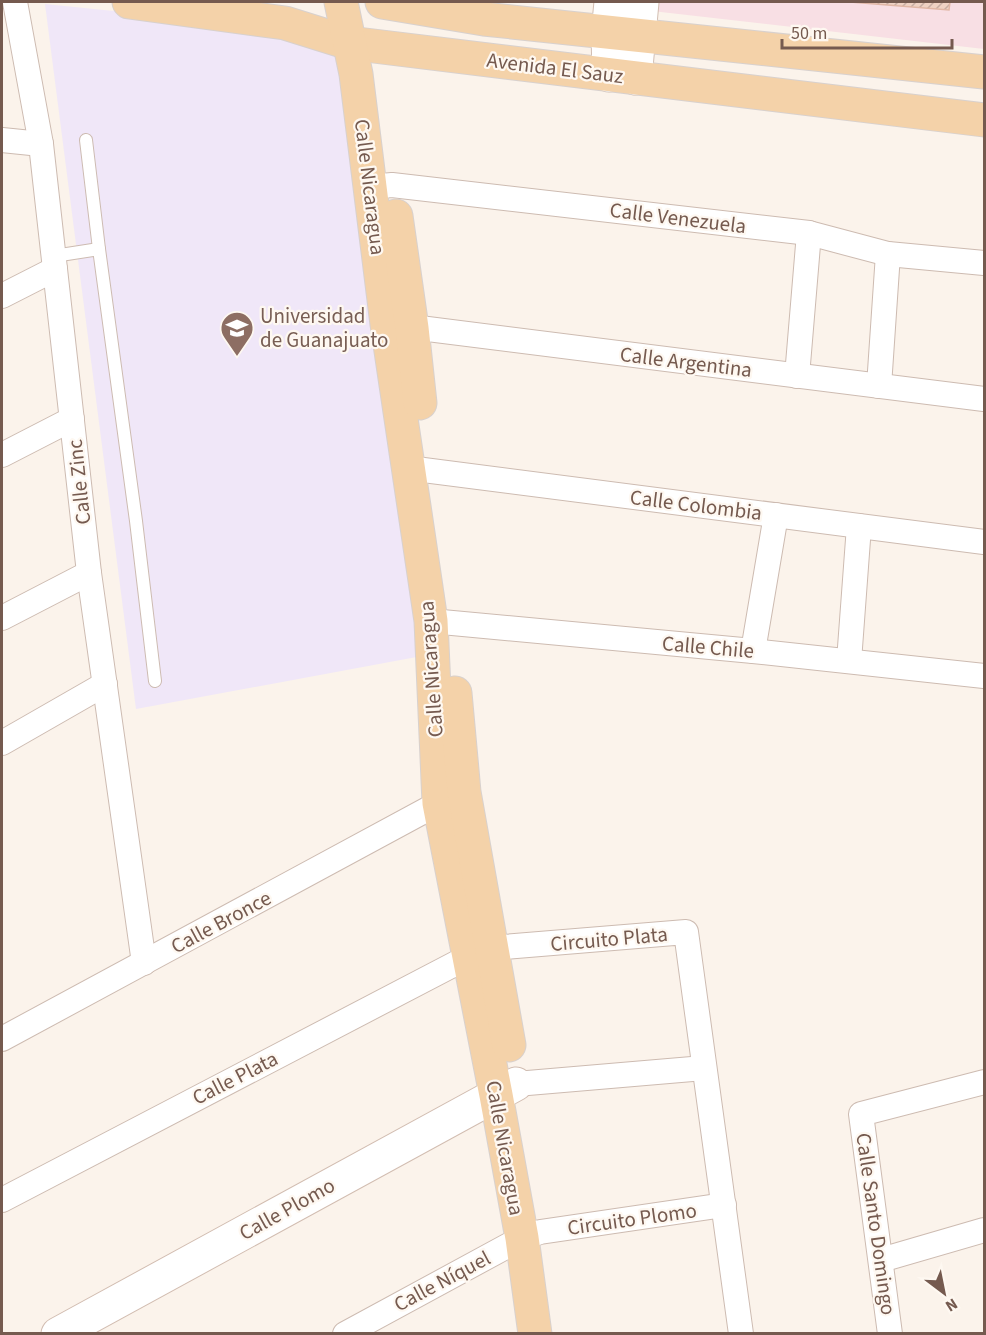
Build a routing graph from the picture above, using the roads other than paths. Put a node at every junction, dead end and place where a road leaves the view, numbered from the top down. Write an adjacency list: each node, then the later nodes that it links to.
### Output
1 (15, 2): 14 (street, Calle Zinc)
2 (129, 2): 8 (main road, Avenida El Sauz)
3 (341, 2): 8 (main road, Calle Nicaragua)
4 (362, 2): 8 (main road, Calle Nicaragua)
5 (382, 2): 7 (main road, Avenida El Sauz)
6 (642, 2): 7 (main road)
7 (619, 23): 9 (main road, Avenida El Sauz); 10 (main road)
8 (358, 44): 10 (main road, Avenida El Sauz); 15 (main road, Calle Nicaragua)
9 (984, 72)
10 (622, 76): 11 (main road, Avenida El Sauz)
11 (984, 120)
12 (2, 140): 14 (street)
13 (87, 140): 17 (lane)
14 (41, 144): 19 (street, Calle Zinc)
15 (381, 186): 16 (street, Calle Venezuela); 22 (main road, Calle Nicaragua)
16 (808, 232): 18 (street, Calle Venezuela); 23 (street)
17 (99, 249): 19 (lane); 38 (lane)
18 (888, 254): 20 (street, Calle Venezuela); 24 (street)
19 (54, 262): 21 (street); 26 (street, Calle Zinc)
20 (984, 263)
21 (2, 296)
22 (400, 326): 23 (street, Calle Argentina); 28 (main road, Calle Nicaragua)
23 (797, 376): 24 (street, Calle Argentina)
24 (879, 386): 25 (street, Calle Argentina)
25 (984, 399)
26 (72, 419): 27 (street); 32 (street, Calle Zinc)
27 (2, 455)
28 (418, 469): 29 (street, Calle Colombia); 34 (main road, Calle Nicaragua)
29 (776, 515): 30 (street, Calle Colombia); 35 (street)
30 (859, 526): 31 (street, Calle Colombia); 36 (street)
31 (984, 542)
32 (89, 573): 33 (street); 39 (street, Calle Zinc)
33 (2, 618)
34 (440, 622): 35 (street, Calle Chile); 41 (main road, Calle Nicaragua); 42 (main road, Calle Nicaragua)
35 (753, 651): 36 (street, Calle Chile)
36 (849, 661): 37 (street, Calle Chile)
37 (984, 676)
38 (155, 681)
39 (105, 684): 40 (street); 43 (street, Calle Zinc)
40 (2, 742)
41 (439, 803): 42 (main road, Calle Nicaragua); 43 (street, Calle Bronce)
42 (480, 953): 45 (street, Circuito Plata); 47 (main road, Calle Nicaragua); 48 (street, Calle Plata)
43 (144, 963): 44 (street, Calle Bronce)
44 (2, 1039)
45 (705, 1068): 47 (street); 49 (street, Circuito Plata)
46 (984, 1082): 52 (street, Calle Santo Domingo)
47 (506, 1090): 51 (main road, Calle Nicaragua); 53 (main road, Calle Plomo)
48 (2, 1200)
49 (724, 1205): 51 (street, Circuito Plomo); 57 (street, Circuito Plata)
50 (984, 1230): 52 (street)
51 (531, 1235): 54 (street, Calle Níquel); 55 (main road, Calle Nicaragua); 56 (main road, Calle Nicaragua)
52 (880, 1260): 58 (street, Calle Santo Domingo)
53 (58, 1334)
54 (345, 1334)
55 (535, 1334)
56 (556, 1334)
57 (741, 1334)
58 (891, 1334)

